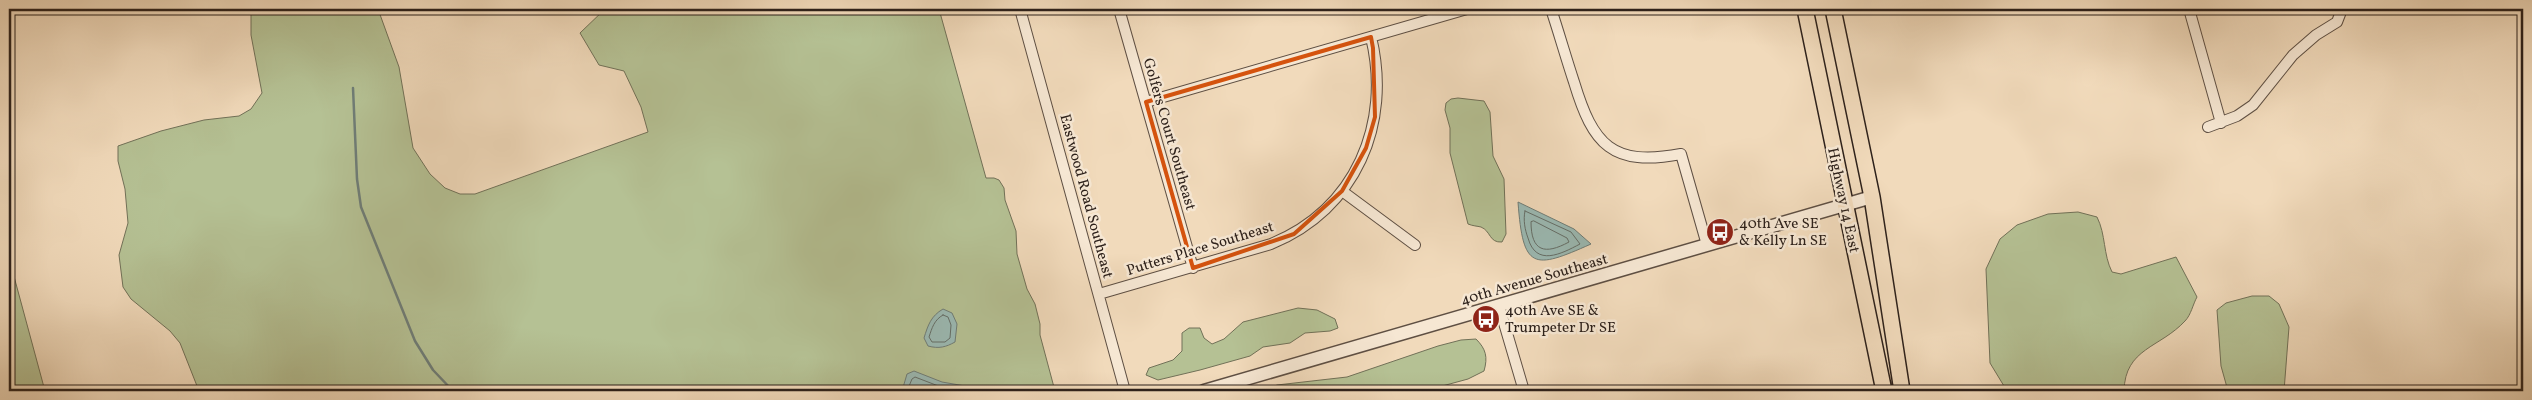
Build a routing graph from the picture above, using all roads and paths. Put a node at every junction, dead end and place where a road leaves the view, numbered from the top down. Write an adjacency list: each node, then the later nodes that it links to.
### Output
1 (1020, 9): 19 (street, Eastwood Road Southeast)
2 (1119, 9): 10 (street, Golfers Court Southeast)
3 (1467, 9): 9 (street)
4 (1552, 9): 17 (street)
5 (1806, 9): 15 (main road, Highway 14 East)
6 (1833, 9): 14 (main road, Highway 14 East)
7 (2189, 9): 11 (street)
8 (2342, 9): 11 (street)
9 (1370, 37): 10 (street); 13 (street, Putters Place Southeast)
10 (1146, 102): 18 (street, Golfers Court Southeast)
11 (2221, 123): 12 (street)
12 (2208, 127)
13 (1342, 190): 16 (street); 18 (street, Putters Place Southeast)
14 (1872, 197): 15 (street, 40th Avenue Southeast); 25 (main road, Highway 14 East)
15 (1845, 205): 17 (street, 40th Avenue Southeast); 24 (main road, Highway 14 East)
16 (1415, 245)
17 (1707, 245): 20 (street, 40th Avenue Southeast)
18 (1193, 268): 19 (street, Putters Place Southeast)
19 (1099, 294): 21 (street, Eastwood Road Southeast)
20 (1499, 306): 22 (street, 40th Avenue Southeast); 23 (street)
21 (1125, 391)
22 (1204, 391)
23 (1524, 391)
24 (1884, 391)
25 (1902, 391)

